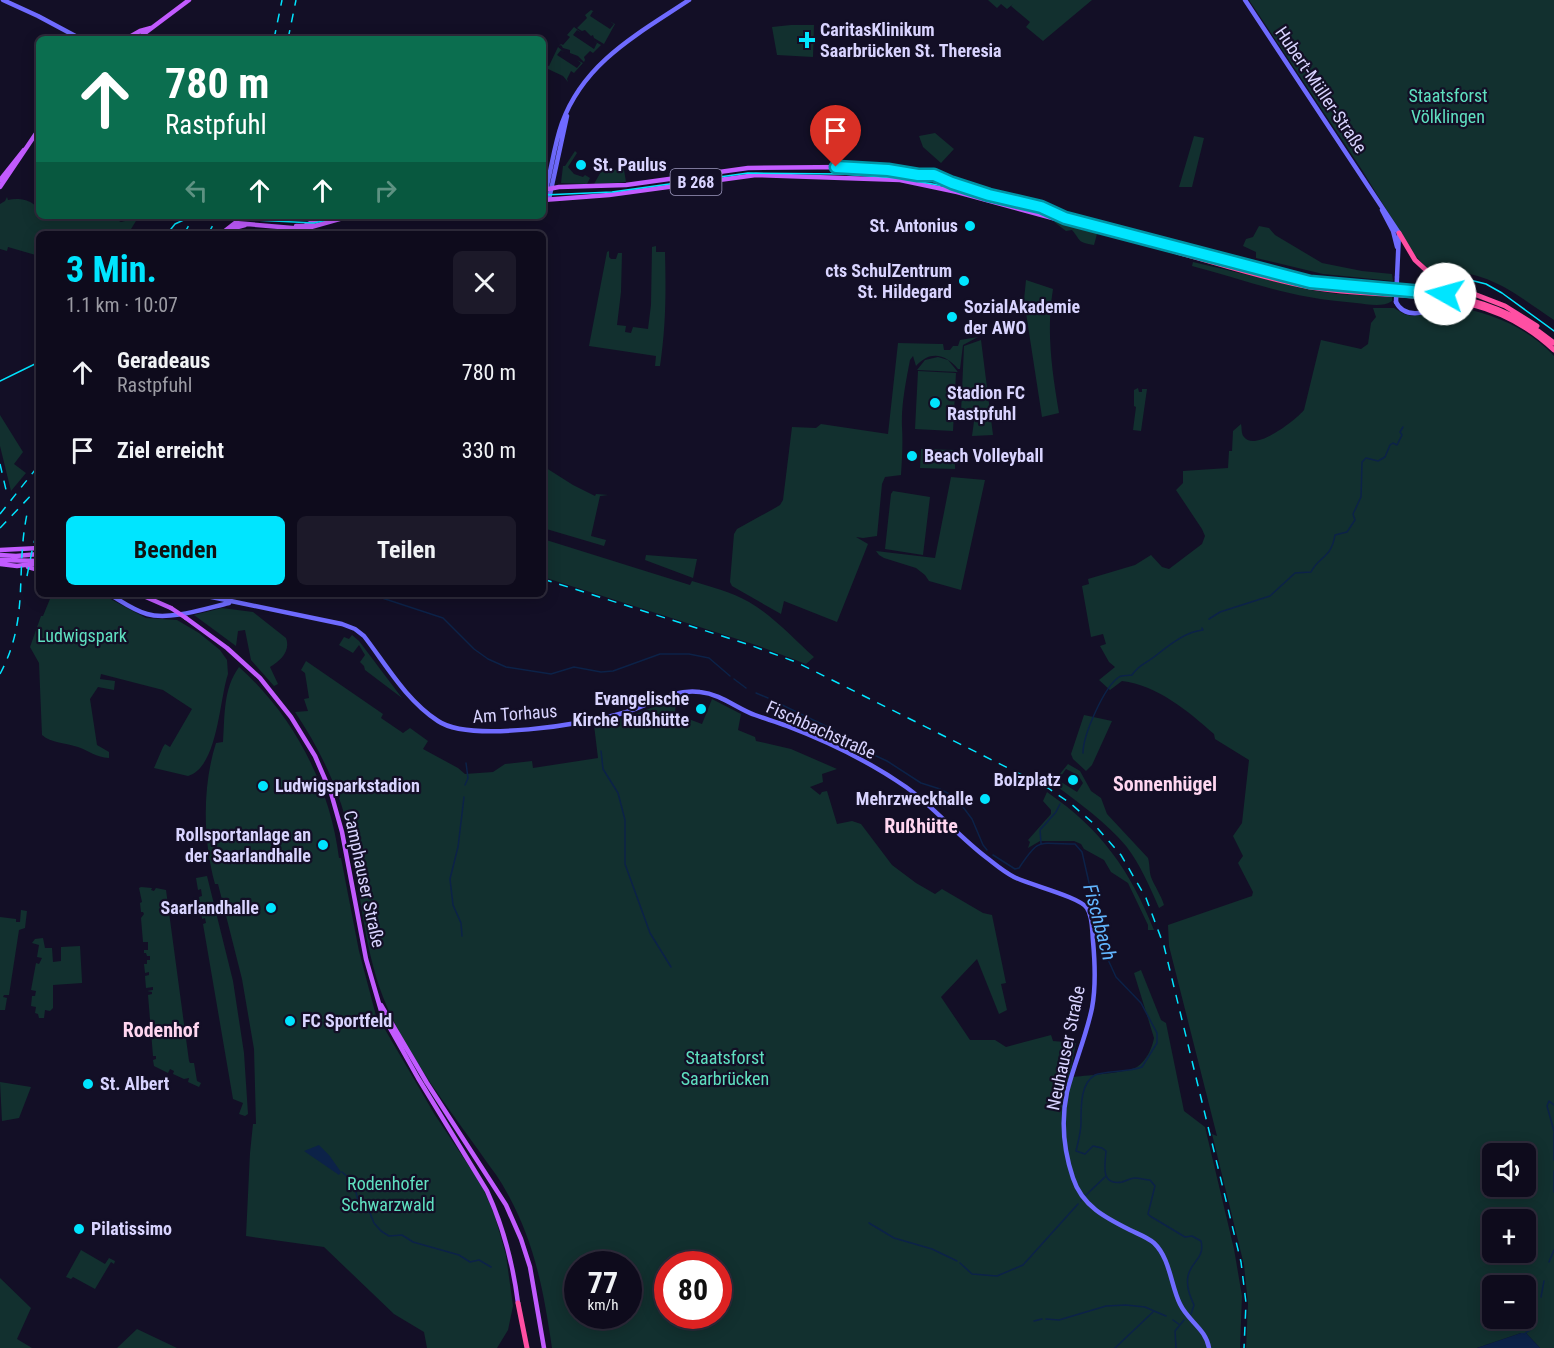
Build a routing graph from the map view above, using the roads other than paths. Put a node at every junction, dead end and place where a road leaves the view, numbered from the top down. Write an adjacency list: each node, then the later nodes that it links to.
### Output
1 (3, 0): 6 (main road)
2 (189, 0): 5 (main road)
3 (689, 0): 16 (main road)
4 (1245, 0): 18 (main road, Hubert-Müller-Straße)
5 (151, 28): 7 (main road); 8 (main road)
6 (76, 36)
7 (131, 36)
8 (141, 36)
9 (36, 134): 10 (main road)
10 (13, 166): 12 (main road); 15 (main road)
11 (940, 177): 13 (main road, B 268); 14 (main road); 20 (main road, B 268)
12 (0, 180)
13 (626, 185): 16 (main road, B 268); 17 (main road, B 268)
14 (927, 185): 17 (main road, B 268); 21 (main road, B 268)
15 (0, 187)
16 (547, 190): 19 (main road)
17 (614, 194): 19 (main road, B 268)
18 (1375, 196): 28 (main road, Hubert-Müller-Straße); 30 (main road, Hubert-Müller-Straße)
19 (546, 200)
20 (1056, 213): 21 (main road, B 268); 29 (main road, B 268)
21 (1039, 214): 29 (main road, B 268)
22 (319, 219): 25 (main road)
23 (340, 219): 25 (main road)
24 (253, 224): 25 (main road); 26 (main road); 27 (main road)
25 (290, 228)
26 (227, 231)
27 (230, 231)
28 (1400, 233): 30 (main road, Hubert-Müller-Straße); 33 (highway, bridge)
29 (1177, 250): 32 (highway, B 268); 33 (highway, B 268)
30 (1398, 255): 31 (main road, Hubert-Müller-Straße, bridge)
31 (1458, 304): 32 (highway)
32 (1484, 308): 34 (highway)
33 (1554, 342)
34 (1554, 350)
35 (36, 548): 36 (main road)
36 (0, 553): 37 (main road)
37 (36, 554)
38 (0, 562): 39 (main road); 41 (main road)
39 (36, 562)
40 (36, 563): 41 (main road)
41 (23, 566): 42 (main road)
42 (36, 569)
43 (115, 597): 48 (main road)
44 (146, 597): 51 (main road, Camphauser Straße, bridge)
45 (212, 597): 46 (main road)
46 (217, 598): 47 (main road); 48 (main road)
47 (231, 602): 48 (main road); 49 (main road, Am Torhaus)
48 (218, 605)
49 (679, 693): 50 (main road, Fischbachstraße)
50 (1089, 912): 55 (main road, Neuhauser Straße)
51 (379, 1002): 52 (main road, Camphauser Straße); 54 (main road, Camphauser Straße)
52 (518, 1303): 53 (highway)
53 (527, 1348)
54 (544, 1348)
55 (1209, 1348)

